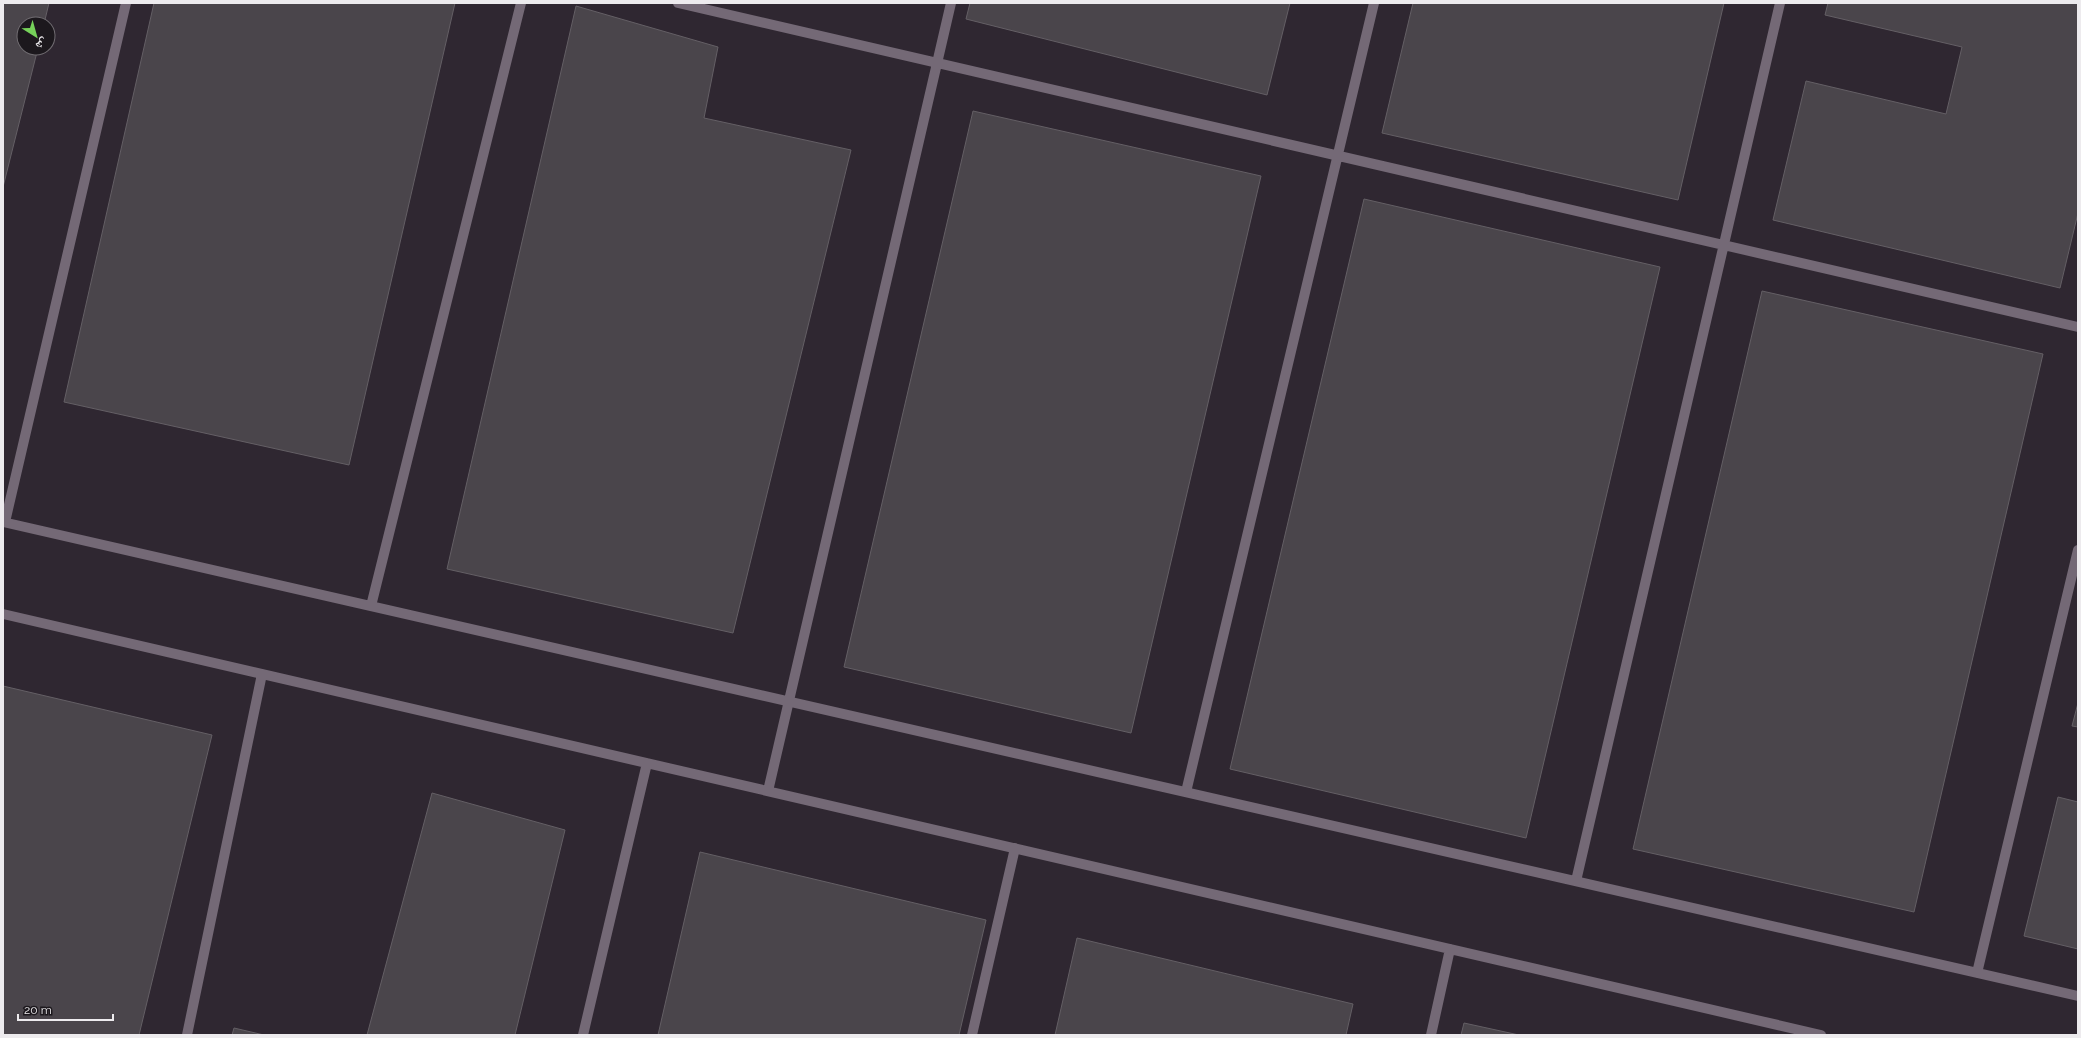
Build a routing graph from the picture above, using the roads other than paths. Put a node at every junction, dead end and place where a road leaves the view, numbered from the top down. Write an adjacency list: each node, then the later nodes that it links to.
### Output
1 (126, 3): 11 (street)
2 (521, 3): 13 (street)
3 (678, 3): 7 (street)
4 (951, 3): 7 (street)
5 (1374, 3): 8 (street)
6 (1780, 3): 9 (street)
7 (937, 62): 8 (street); 16 (street)
8 (1338, 155): 9 (street); 19 (street)
9 (1724, 245): 10 (street); 21 (street)
10 (2078, 327)
11 (4, 522): 13 (street)
12 (2078, 550): 23 (street)
13 (371, 606): 16 (street)
14 (3, 614): 15 (street)
15 (262, 674): 17 (street); 25 (street)
16 (789, 701): 18 (street); 19 (street)
17 (647, 763): 18 (street); 26 (street)
18 (768, 791): 20 (street)
19 (1186, 792): 21 (street)
20 (1015, 848): 22 (street); 27 (street)
21 (1576, 881): 23 (street)
22 (1450, 949): 28 (street); 29 (street)
23 (1977, 973): 24 (street)
24 (2078, 996)
25 (187, 1035)
26 (583, 1035)
27 (972, 1035)
28 (1431, 1035)
29 (1821, 1035)

